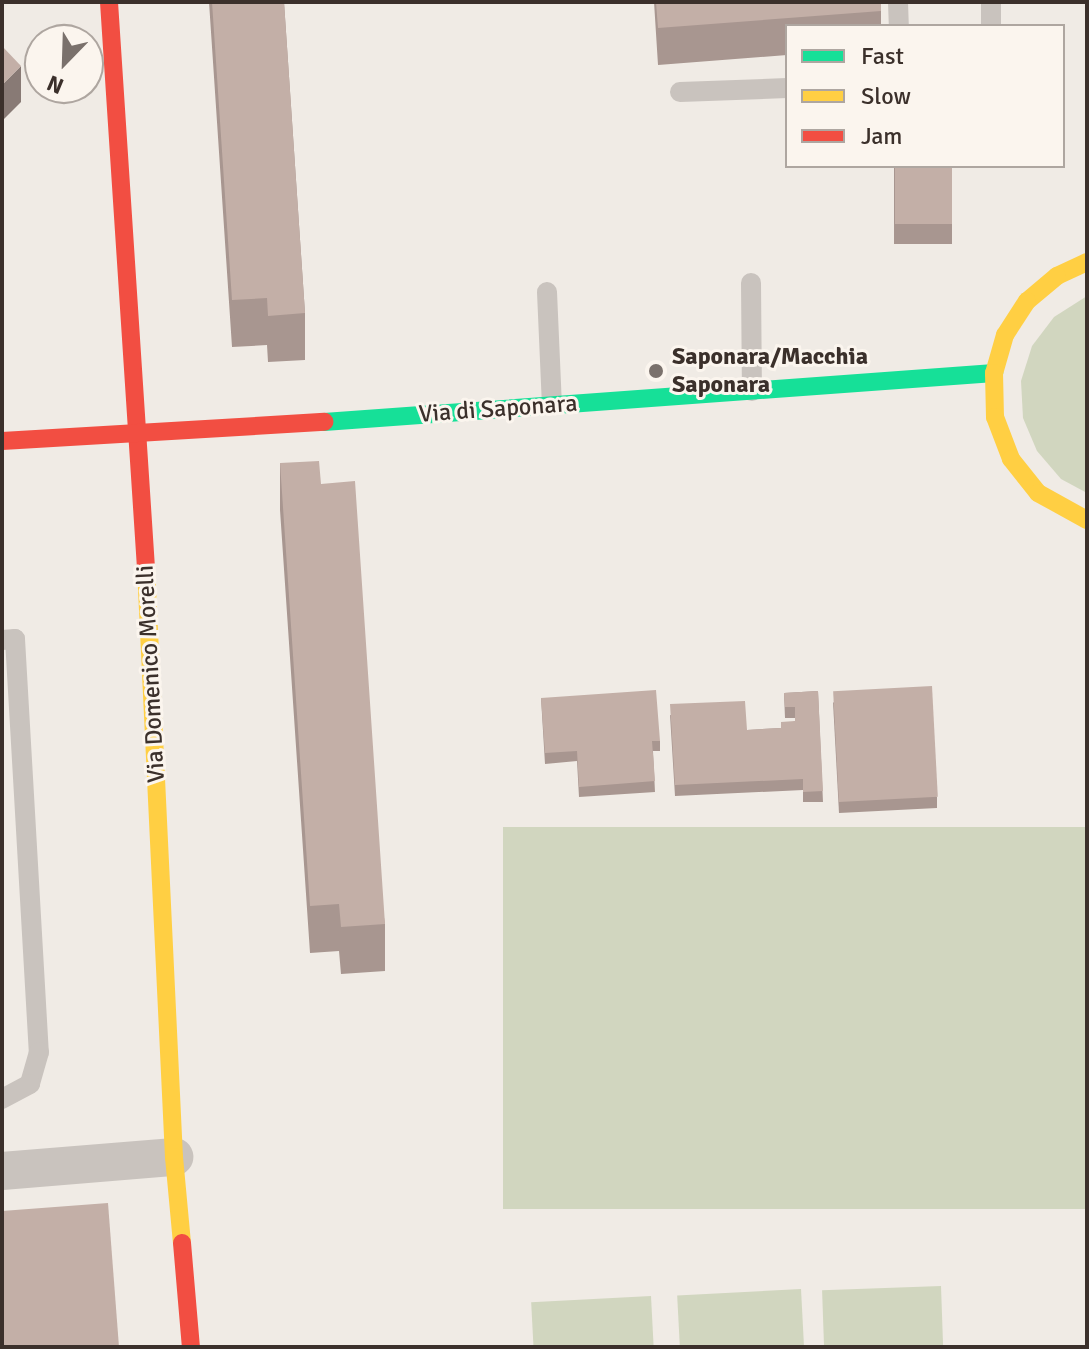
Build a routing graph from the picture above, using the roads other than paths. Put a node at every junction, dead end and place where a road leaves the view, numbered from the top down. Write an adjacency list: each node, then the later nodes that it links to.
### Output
1 (109, 2): 14 (street, Via Domenico Morelli)
2 (898, 2): 4 (lane)
3 (991, 2): 5 (lane)
4 (899, 24)
5 (991, 24)
6 (785, 88): 7 (lane)
7 (680, 92)
8 (1087, 262): 11 (street)
9 (751, 283): 12 (lane)
10 (547, 292): 13 (lane)
11 (994, 373): 12 (street, Via di Saponara); 16 (street)
12 (752, 391): 13 (street, Via di Saponara)
13 (552, 405): 14 (street, Via di Saponara)
14 (140, 435): 15 (street, Via di Saponara); 19 (street, Via Domenico Morelli)
15 (2, 441)
16 (1087, 520)
17 (2, 640): 18 (lane)
18 (2, 1099)
19 (174, 1157): 20 (street); 21 (street, Via Domenico Morelli)
20 (2, 1171)
21 (191, 1347)

